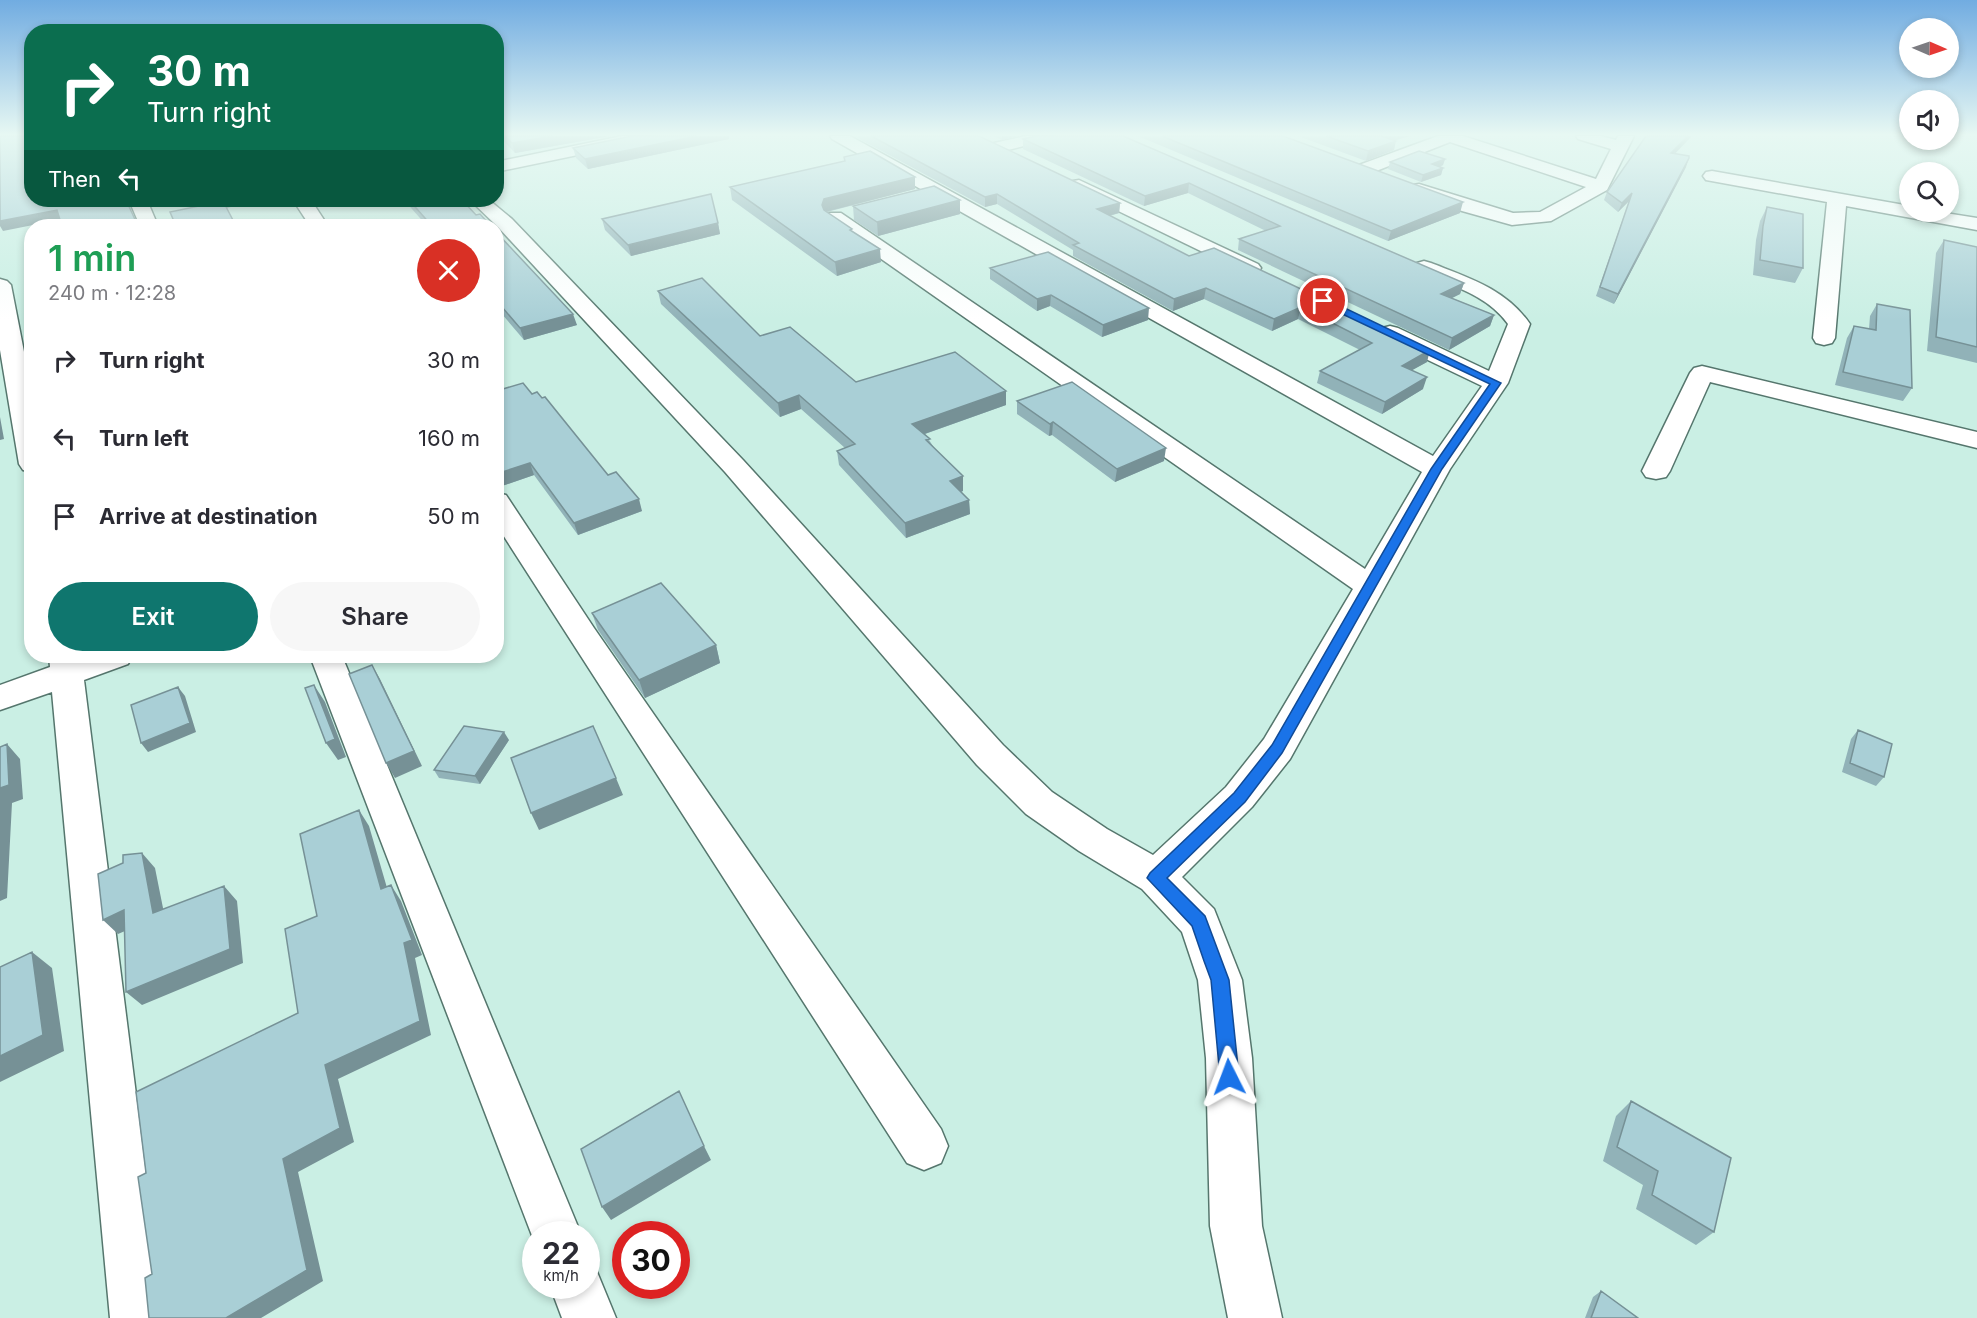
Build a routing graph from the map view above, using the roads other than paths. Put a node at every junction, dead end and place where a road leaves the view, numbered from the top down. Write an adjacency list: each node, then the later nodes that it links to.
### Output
1 (949, 198): 19 (street)
2 (1105, 198): 12 (street)
3 (1443, 198): 4 (street)
4 (1580, 198)
5 (1837, 198): 10 (street); 15 (street)
6 (487, 207): 8 (street)
7 (857, 211): 22 (street)
8 (500, 219)
9 (504, 222): 26 (street)
10 (1977, 224)
11 (1404, 258): 16 (street)
12 (1268, 276)
13 (6, 300): 17 (street)
14 (1377, 327): 16 (street)
15 (1824, 339)
16 (1496, 383): 19 (street)
17 (24, 414)
18 (1977, 440): 20 (street)
19 (1437, 469): 22 (street)
20 (1656, 471)
21 (504, 513): 27 (street)
22 (1370, 587): 26 (street)
23 (329, 663): 28 (street)
24 (67, 664): 25 (street); 30 (street)
25 (0, 698)
26 (1156, 878): 32 (street)
27 (924, 1146)
28 (551, 1221)
29 (581, 1299): 31 (street)
30 (137, 1318)
31 (589, 1318)
32 (1255, 1318)

